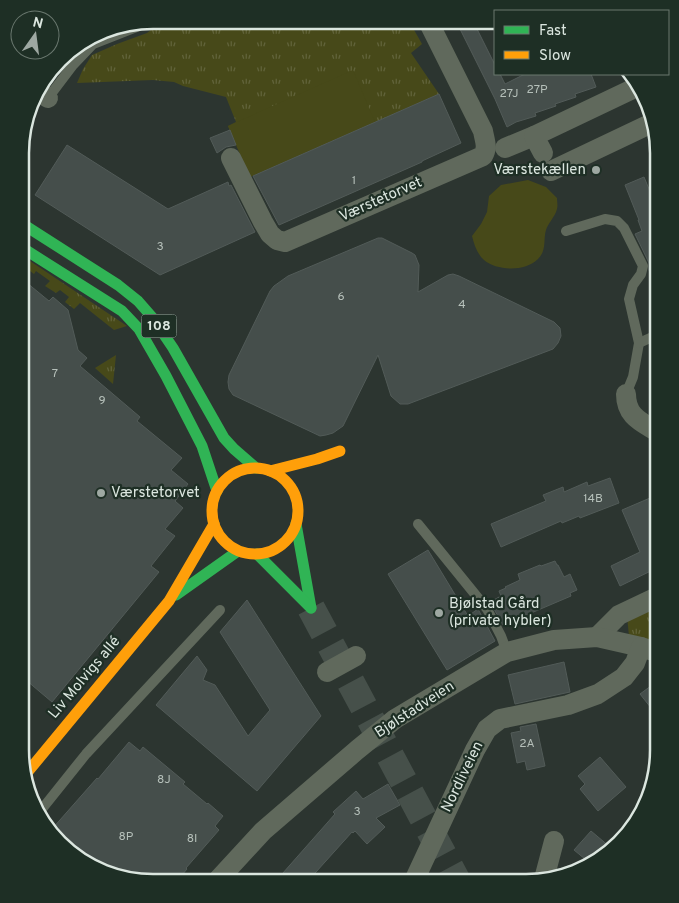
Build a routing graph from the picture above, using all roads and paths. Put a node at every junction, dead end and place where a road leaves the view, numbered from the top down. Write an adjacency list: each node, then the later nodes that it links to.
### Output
1 (432, 29): 8 (street)
2 (121, 33): 3 (lane)
3 (98, 42)
4 (91, 46): 6 (lane)
5 (633, 89): 8 (street)
6 (45, 91)
7 (647, 124): 10 (street)
8 (496, 149): 9 (street, Værstetorvet)
9 (231, 158)
10 (551, 171)
11 (29, 228): 18 (main road, 108)
12 (566, 231): 15 (lane)
13 (29, 252): 21 (main road, 108)
14 (650, 338): 15 (lane)
15 (639, 343): 16 (lane)
16 (626, 394): 17 (street)
17 (650, 428)
18 (256, 468): 20 (main road, 108); 21 (main road, 108)
19 (322, 469): 20 (main road)
20 (270, 471): 23 (main road, 108)
21 (217, 491): 22 (main road, 108)
22 (214, 524): 25 (main road); 28 (main road, Liv Molvigs allé)
23 (296, 524): 26 (main road); 26 (main road, 108)
24 (418, 524): 32 (lane)
25 (238, 551): 26 (main road); 28 (main road, Liv Molvigs allé)
26 (257, 554)
27 (650, 600): 30 (street)
28 (168, 601): 35 (main road, Liv Molvigs allé)
29 (220, 610): 36 (lane)
30 (597, 637): 31 (street, Bjølstadveien); 32 (street, Bjølstadveien)
31 (650, 650): 40 (street, Nordliveien)
32 (507, 652): 39 (street, Bjølstadveien)
33 (356, 656): 34 (street)
34 (327, 672)
35 (30, 769)
36 (43, 808)
37 (554, 841): 38 (street)
38 (546, 872)
39 (223, 874)
40 (417, 874)

